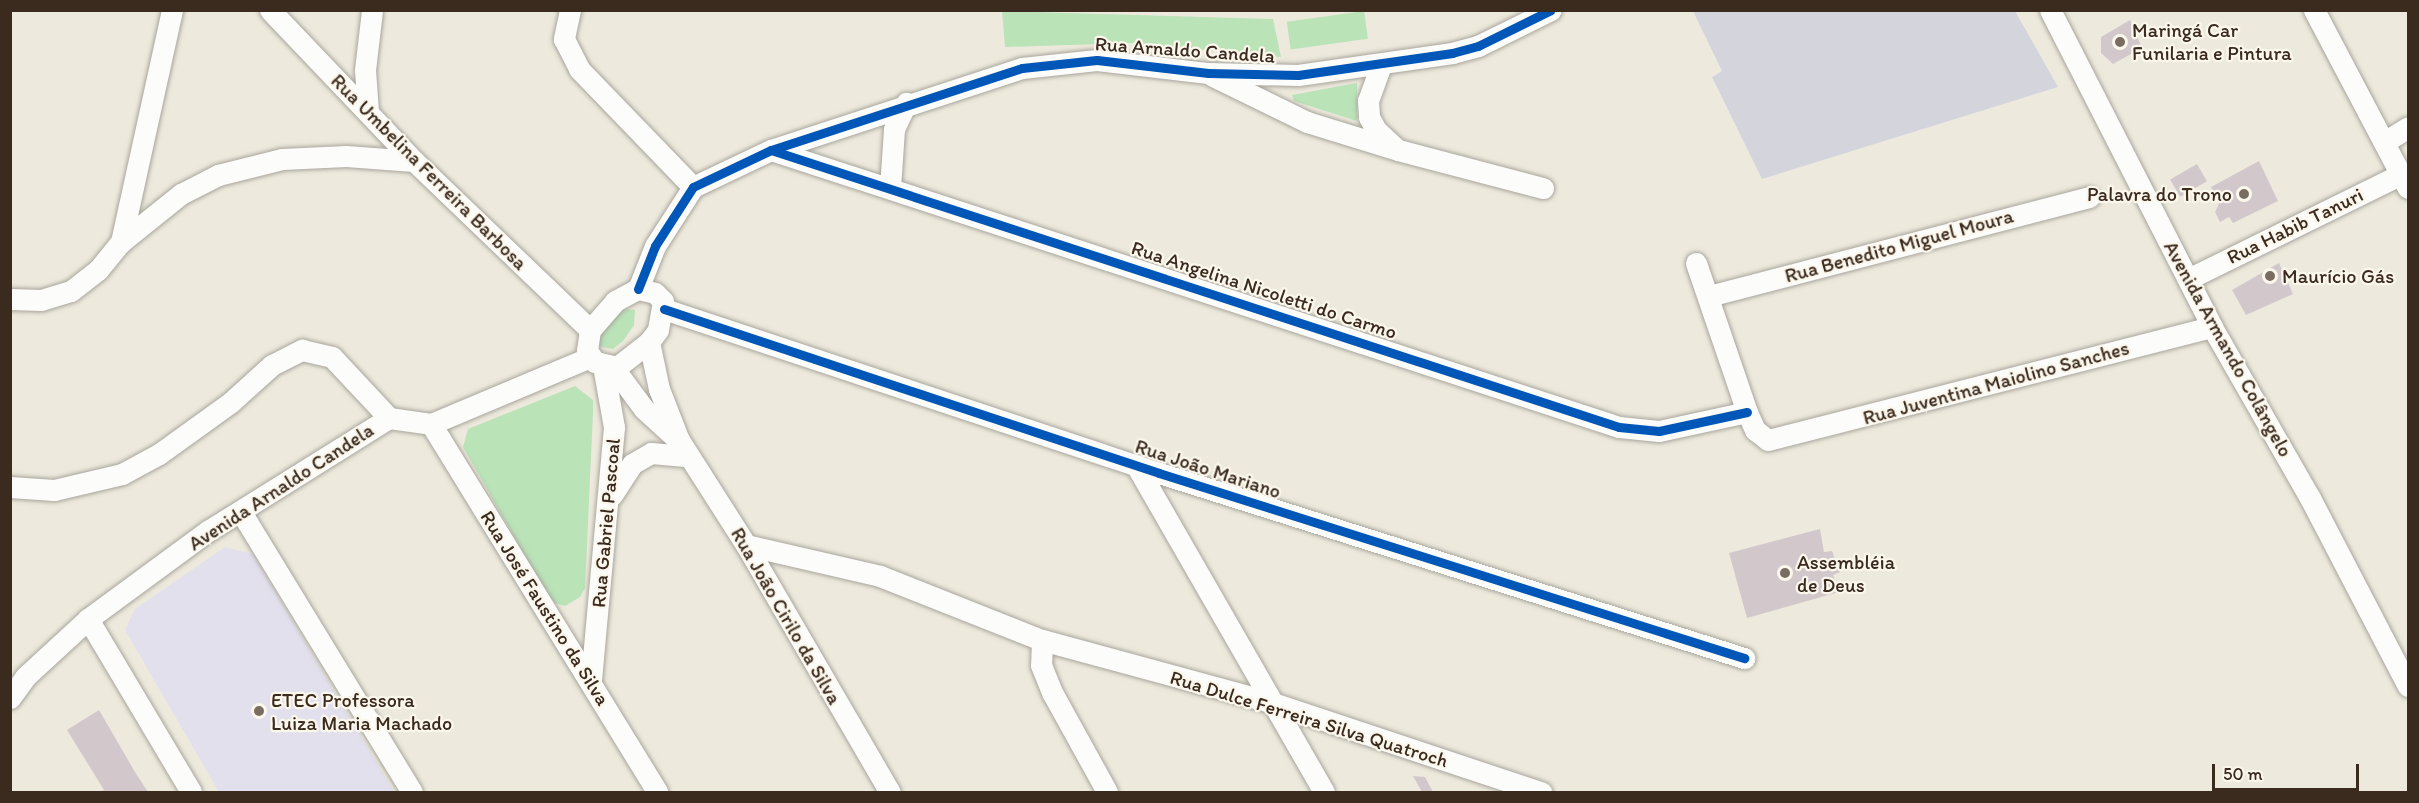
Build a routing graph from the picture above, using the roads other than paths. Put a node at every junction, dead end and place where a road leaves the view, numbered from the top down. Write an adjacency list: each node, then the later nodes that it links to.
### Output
1 (172, 10): 22 (street)
2 (270, 10): 11 (street, Rua Umbelina Ferreira Barbosa)
3 (372, 10): 11 (street)
4 (570, 10): 18 (street)
5 (1551, 10): 8 (street, Rua Arnaldo Candela)
6 (2050, 10): 24 (street, Avenida Armando Colângelo)
7 (2314, 10): 13 (street)
8 (1382, 66): 9 (street, Rua Arnaldo Candela); 15 (street)
9 (1208, 73): 10 (street, Rua Arnaldo Candela); 15 (street)
10 (906, 103): 14 (street, Rua Arnaldo Candela); 19 (street)
11 (368, 112): 16 (street, Rua Umbelina Ferreira Barbosa)
12 (2409, 127): 13 (street)
13 (2386, 141): 17 (street)
14 (771, 150): 18 (street, Rua Arnaldo Candela); 19 (street, Rua Angelina Nicoletti do Carmo)
15 (1398, 150): 20 (street)
16 (414, 161): 22 (street); 30 (street, Rua Umbelina Ferreira Barbosa)
17 (2405, 181): 24 (street, Rua Habib Tanuri)
18 (693, 187): 25 (street)
19 (890, 188): 33 (street, Rua Angelina Nicoletti do Carmo)
20 (1543, 188)
21 (2089, 197): 26 (street, Rua Benedito Miguel Moura)
22 (121, 242): 27 (street)
23 (1696, 263): 26 (street)
24 (2188, 279): 29 (street, Avenida Armando Colângelo)
25 (638, 289): 28 (street); 30 (street)
26 (1709, 296): 33 (street)
27 (10, 299)
28 (664, 309): 31 (street); 37 (street, Rua João Mariano)
29 (2212, 327): 33 (street, Rua Juventina Maiolino Sanches); 46 (street, Avenida Armando Colângelo)
30 (590, 330): 32 (street)
31 (649, 342): 32 (street); 36 (street, Rua João Cirilo da Silva)
32 (602, 363): 35 (street); 36 (street, Rua João Cirilo da Silva); 39 (street, Rua Gabriel Pascoal)
33 (1747, 412)
34 (389, 418): 35 (street, Avenida Arnaldo Candela); 38 (street); 40 (street, Avenida Arnaldo Candela)
35 (431, 424): 45 (street, Rua José Faustino da Silva)
36 (683, 448): 39 (street); 41 (street, Rua João Cirilo da Silva)
37 (1136, 465): 44 (street, Rua João Mariano); 48 (street)
38 (10, 487)
39 (610, 498): 45 (street, Rua Gabriel Pascoal)
40 (241, 512): 42 (street, Avenida Arnaldo Candela); 50 (street)
41 (746, 545): 43 (street, Rua Dulce Ferreira Silva Quatroch); 52 (street, Rua João Cirilo da Silva)
42 (88, 619): 47 (street, Avenida Arnaldo Candela); 49 (street)
43 (1042, 640): 48 (street, Rua Dulce Ferreira Silva Quatroch); 53 (street)
44 (1744, 658)
45 (591, 680): 51 (street, Rua José Faustino da Silva)
46 (2409, 686)
47 (11, 696)
48 (1270, 702): 54 (street); 55 (street, Rua Dulce Ferreira Silva Quatroch)
49 (191, 792)
50 (412, 792)
51 (657, 792)
52 (890, 792)
53 (1107, 792)
54 (1324, 792)
55 (1541, 792)

